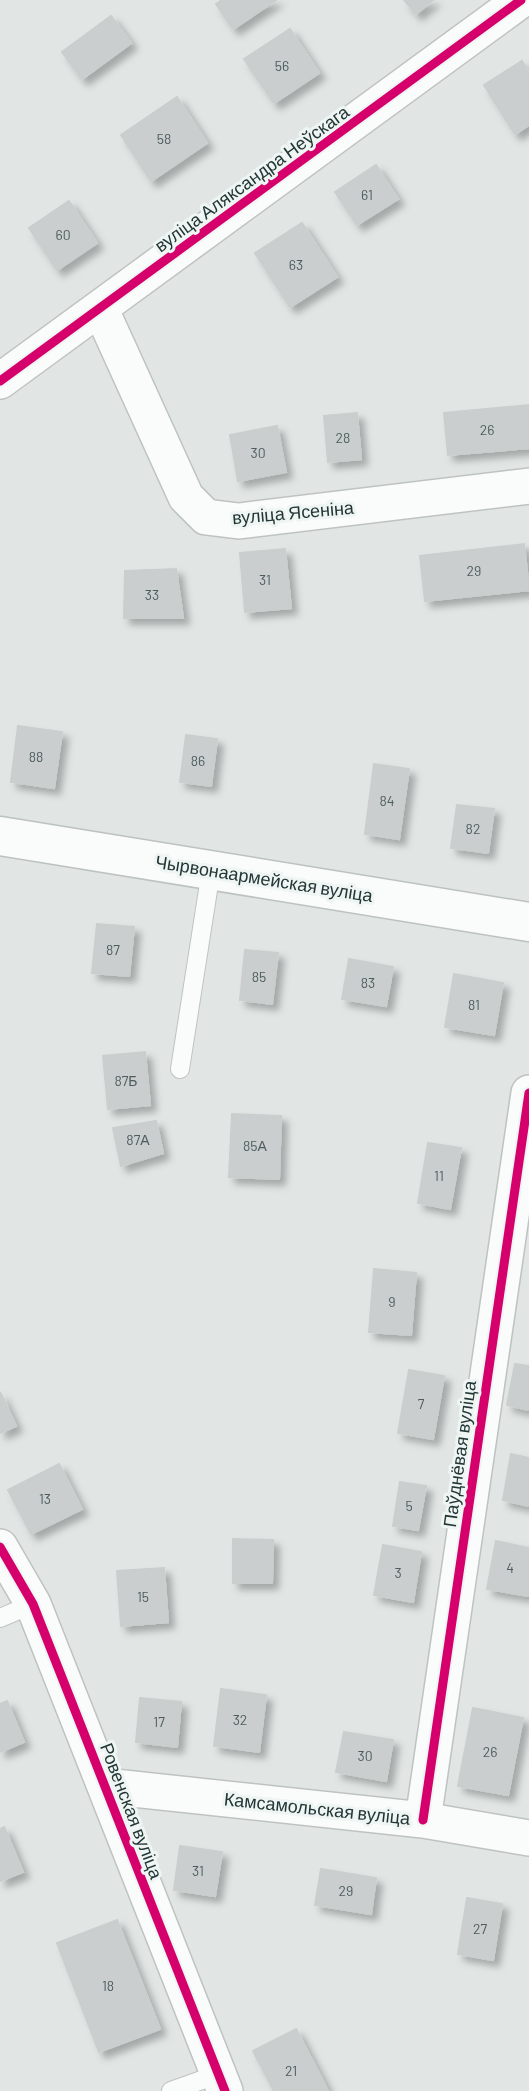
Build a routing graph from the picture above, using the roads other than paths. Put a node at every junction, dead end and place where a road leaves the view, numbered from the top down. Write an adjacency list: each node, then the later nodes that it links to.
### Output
1 (521, 0): 2 (street, вуліца Аляксандра Неўскага)
2 (101, 310): 3 (street, вуліца Аляксандра Неўскага); 4 (street, вуліца Ясеніна)
3 (0, 381)
4 (529, 486)
5 (0, 836): 6 (main road, Чырвонаармейская вуліца)
6 (211, 871): 7 (main road, Чырвонаармейская вуліца); 8 (lane)
7 (529, 922)
8 (180, 1069)
9 (529, 1093): 14 (street, Паўднёвая вуліца)
10 (0, 1547): 11 (street, Ровенская вуліца)
11 (33, 1604): 12 (lane); 13 (street, Ровенская вуліца)
12 (0, 1618)
13 (105, 1786): 14 (street, Камсамольская вуліца); 16 (street, Ровенская вуліца)
14 (423, 1819): 15 (street, Камсамольская вуліца)
15 (529, 1838)
16 (220, 2083): 17 (lane)
17 (171, 2091)

